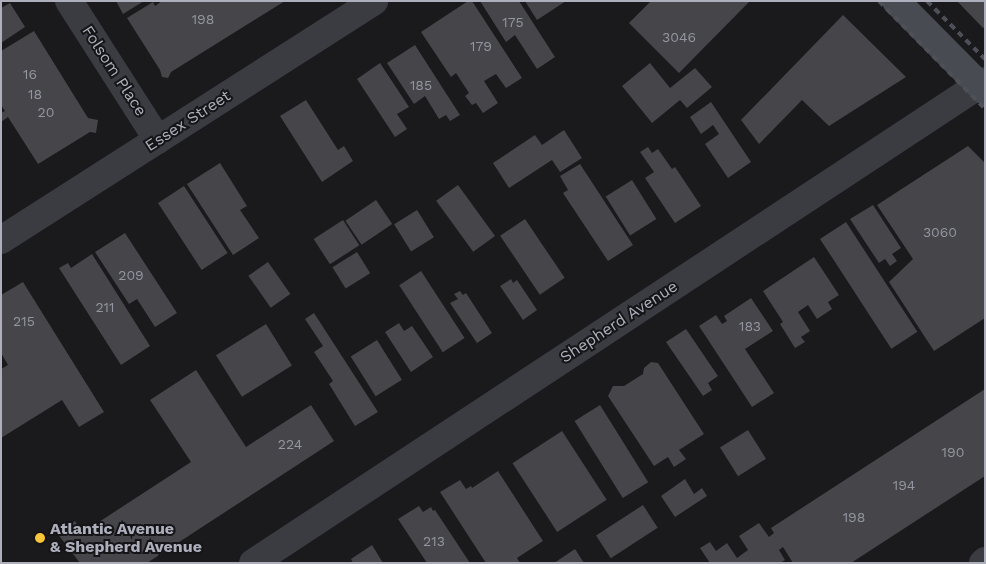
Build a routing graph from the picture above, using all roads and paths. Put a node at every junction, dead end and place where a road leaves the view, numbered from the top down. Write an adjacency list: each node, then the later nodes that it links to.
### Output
1 (69, 1): 5 (street, Folsom Place)
2 (374, 1): 5 (street, Essex Street)
3 (896, 1): 4 (street)
4 (983, 86): 7 (street, Shepherd Avenue)
5 (158, 140): 6 (street, Essex Street)
6 (1, 240)
7 (253, 563)

